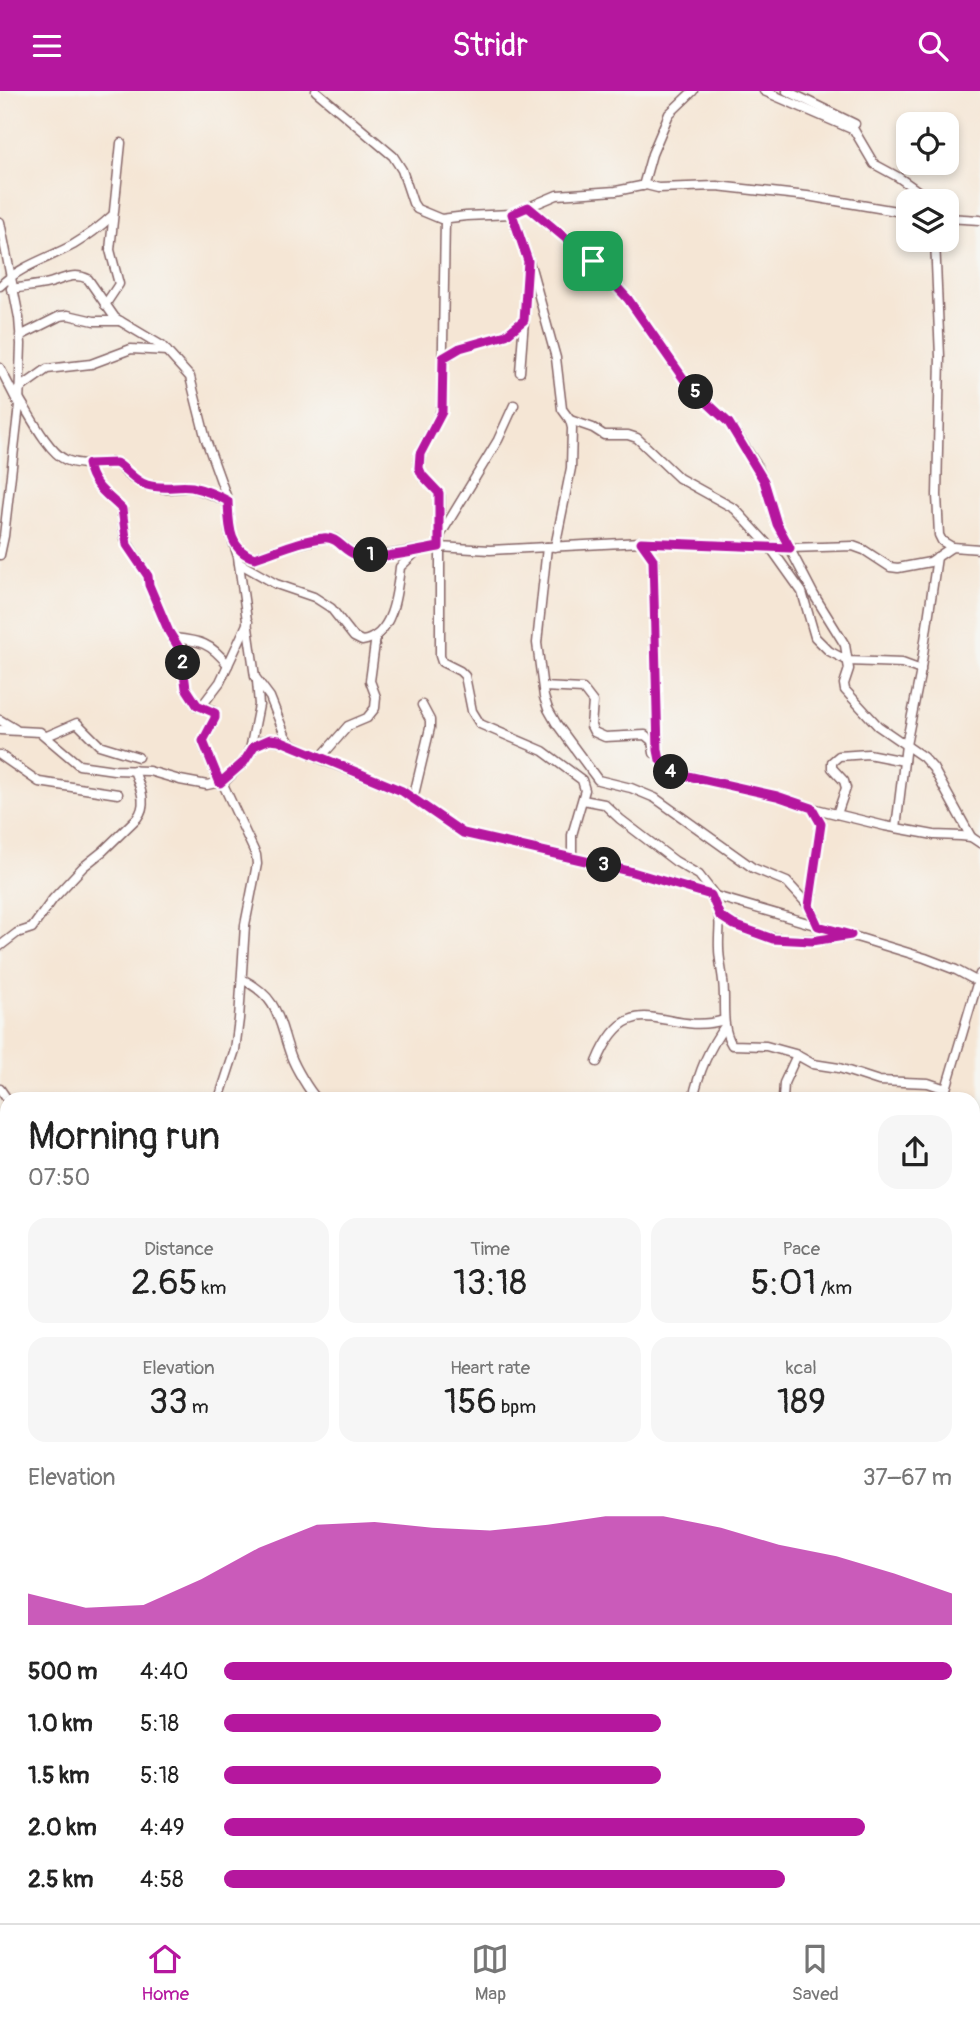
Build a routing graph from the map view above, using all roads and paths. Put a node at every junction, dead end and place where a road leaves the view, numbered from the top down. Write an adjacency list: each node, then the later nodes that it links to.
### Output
1 (316, 91): 13 (street)
2 (693, 91): 7 (street)
3 (766, 91): 6 (street)
4 (787, 91): 6 (street)
5 (121, 143): 12 (street)
6 (866, 152): 8 (street)
7 (643, 186): 9 (street); 10 (street)
8 (915, 189)
9 (528, 207): 11 (street); 42 (street)
10 (896, 211)
11 (512, 214): 13 (street); 18 (street)
12 (113, 215): 19 (street); 22 (street)
13 (445, 219): 27 (street)
14 (959, 219): 15 (street)
15 (980, 221)
16 (0, 225): 19 (street)
17 (936, 252): 41 (street)
18 (528, 261): 23 (street); 32 (street)
19 (9, 277): 20 (street); 21 (street)
20 (0, 286)
21 (11, 289): 22 (street); 25 (street)
22 (104, 305): 24 (street)
23 (524, 320): 27 (street); 29 (street)
24 (120, 321): 25 (street); 26 (street)
25 (20, 336): 30 (street)
26 (167, 351): 30 (street); 34 (street)
27 (443, 358): 35 (street)
28 (0, 368): 30 (street)
29 (520, 372)
30 (19, 397): 33 (street); 45 (street)
31 (514, 405): 35 (street)
32 (570, 420): 39 (street); 40 (street)
33 (88, 464): 34 (street); 50 (street)
34 (228, 501): 37 (street)
35 (439, 537): 38 (street)
36 (641, 542): 39 (street); 40 (street); 70 (street)
37 (234, 545): 44 (street); 47 (street)
38 (439, 547): 39 (street); 44 (street); 74 (street)
39 (551, 547): 55 (street)
40 (770, 547): 42 (street); 51 (street)
41 (952, 547): 43 (street); 46 (street)
42 (790, 548): 46 (street); 51 (street)
43 (980, 549)
44 (418, 550): 49 (street)
45 (0, 555)
46 (937, 557): 53 (street)
47 (239, 563): 48 (street); 49 (street)
48 (248, 622): 52 (street); 54 (street)
49 (376, 636): 67 (street)
50 (173, 638): 52 (street); 57 (street)
51 (848, 661): 53 (street); 63 (street)
52 (228, 665): 57 (street)
53 (921, 670): 63 (street)
54 (257, 681): 62 (street); 64 (street)
55 (543, 687): 70 (street); 82 (street)
56 (422, 705): 73 (street)
57 (201, 707): 71 (street)
58 (0, 720): 60 (street)
59 (0, 730): 60 (street)
60 (18, 731): 61 (street)
61 (47, 736): 66 (street); 69 (street)
62 (290, 743): 64 (street); 67 (street)
63 (906, 745): 68 (street); 78 (street)
64 (249, 753): 71 (street)
65 (0, 755): 72 (street)
66 (138, 757)
67 (321, 757): 73 (street)
68 (904, 761): 76 (street); 77 (street)
69 (134, 770): 71 (street); 86 (street)
70 (673, 772): 75 (street)
71 (221, 783): 87 (street)
72 (118, 794)
73 (413, 799): 80 (street)
74 (583, 800): 80 (street); 81 (street)
75 (812, 808): 76 (street); 82 (street)
76 (837, 814): 77 (street)
77 (896, 828): 78 (street)
78 (971, 838): 79 (street)
79 (980, 843)
80 (572, 858): 81 (street)
81 (714, 896): 83 (street); 84 (street)
82 (809, 906): 84 (street)
83 (720, 916): 85 (street); 89 (street)
84 (818, 926): 85 (street)
85 (851, 935): 88 (street)
86 (0, 946)
87 (242, 979): 93 (street); 94 (street)
88 (979, 979): 92 (street)
89 (725, 1023): 90 (street); 91 (street); 95 (street)
90 (797, 1055): 92 (street); 96 (street)
91 (597, 1062)
92 (946, 1089): 97 (street)
93 (221, 1092)
94 (313, 1092)
95 (694, 1092)
96 (783, 1092)
97 (945, 1092)

